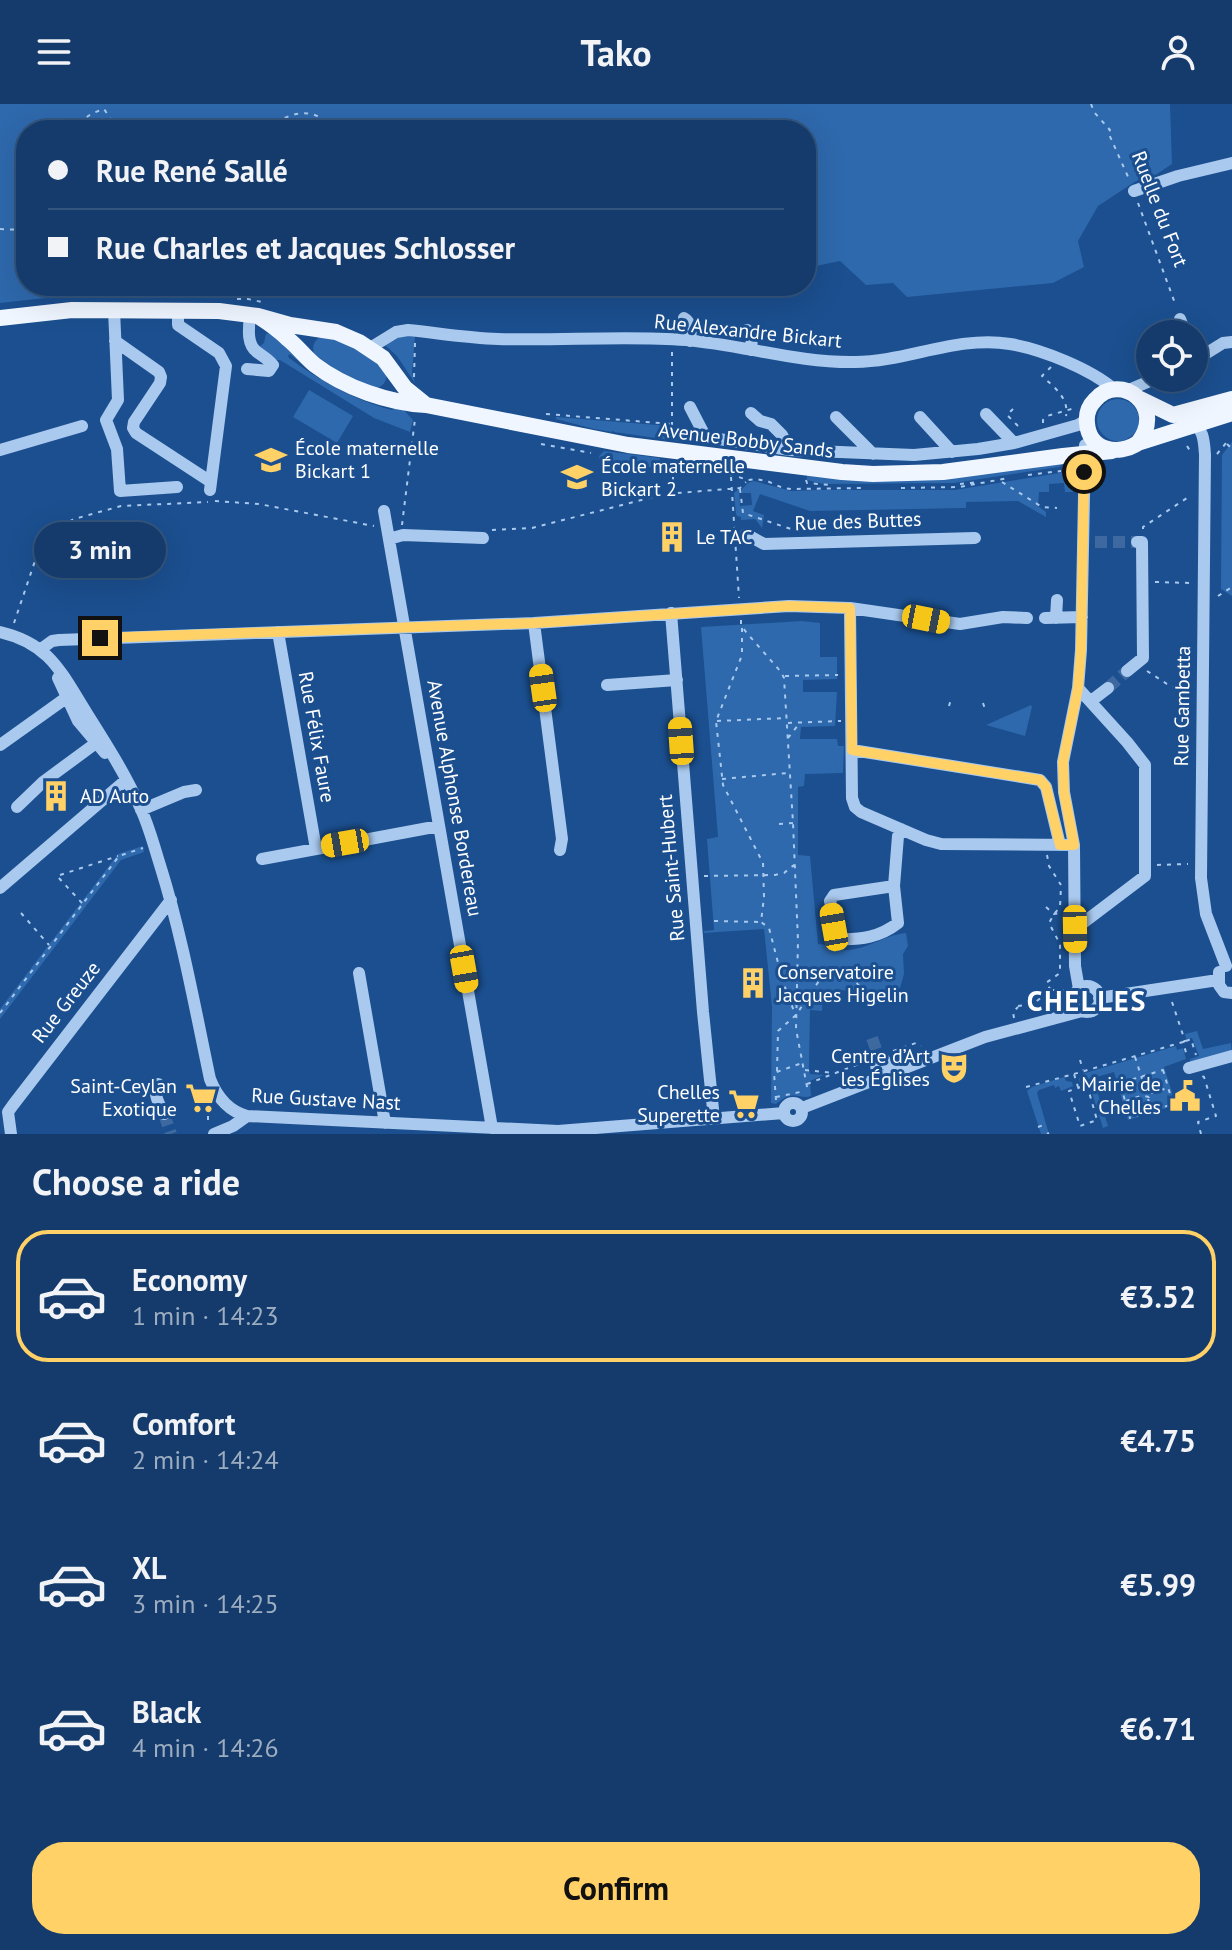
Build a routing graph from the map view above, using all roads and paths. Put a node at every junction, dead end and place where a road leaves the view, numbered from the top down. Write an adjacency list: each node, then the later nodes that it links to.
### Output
1 (1091, 104): 7 (path, Ruelle du Fort)
2 (82, 120): 3 (path)
3 (110, 120)
4 (281, 120): 5 (path)
5 (324, 120)
6 (1232, 163): 7 (street)
7 (1134, 191): 13 (path, Ruelle du Fort)
8 (114, 310): 9 (main road); 11 (main road); 18 (street)
9 (178, 311): 10 (main road); 18 (street)
10 (254, 315): 14 (main road); 25 (main road); 28 (street)
11 (0, 318)
12 (684, 318): 19 (street)
13 (1180, 319)
14 (325, 330): 22 (main road); 25 (main road)
15 (747, 330): 23 (street)
16 (416, 338): 30 (path)
17 (672, 340): 19 (street, Rue Alexandre Bickart); 22 (street, Rue Alexandre Bickart); 49 (path)
18 (115, 341): 76 (street)
19 (690, 341): 23 (street, Rue Alexandre Bickart)
20 (1232, 342): 24 (street)
21 (869, 347): 27 (street)
22 (370, 348): 29 (main road)
23 (751, 350): 27 (street, Rue Alexandre Bickart)
24 (1208, 352)
25 (307, 358): 33 (main road, Avenue Bobby Sands)
26 (1057, 358): 27 (street, Rue Alexandre Bickart); 32 (street, Rue Alexandre Bickart); 38 (path)
27 (873, 361)
28 (247, 369)
29 (393, 372): 33 (main road); 35 (main road)
30 (415, 380)
31 (1136, 387): 32 (street)
32 (1128, 393): 45 (main road); 48 (main road); 57 (main road)
33 (377, 395): 35 (main road, Avenue Bobby Sands)
34 (1232, 399): 48 (main road)
35 (426, 405): 59 (main road, Avenue Bobby Sands)
36 (690, 407): 54 (street)
37 (1013, 409): 53 (path)
38 (1067, 410): 44 (path); 45 (path); 52 (path)
39 (751, 413): 62 (street)
40 (1232, 413): 50 (main road)
41 (986, 414): 56 (street)
42 (836, 417): 65 (street)
43 (920, 417): 64 (street)
44 (1065, 418)
45 (1084, 418): 56 (street); 63 (main road); 66 (street); 69 (main road)
46 (415, 419): 85 (path)
47 (549, 419): 49 (path)
48 (1175, 423): 50 (main road); 55 (street); 57 (main road)
49 (672, 424): 59 (path)
50 (1198, 425): 55 (street, Rue Gambetta)
51 (82, 426): 61 (street)
52 (1043, 428)
53 (1024, 433)
54 (705, 436): 59 (street); 62 (street)
55 (1203, 442): 170 (street, Rue Gambetta)
56 (1014, 443): 64 (street)
57 (1138, 443): 63 (main road)
58 (1187, 446): 67 (path)
59 (675, 448): 69 (main road, Avenue Bobby Sands); 80 (path)
60 (1232, 449): 68 (path)
61 (0, 450)
62 (790, 450): 65 (street)
63 (1112, 451): 66 (main road, Avenue Bobby Sands)
64 (952, 452): 65 (street)
65 (873, 454)
66 (1084, 454): 69 (main road, Avenue Bobby Sands); 99 (street)
67 (1192, 454)
68 (1212, 455)
69 (1063, 456)
70 (731, 468): 72 (path)
71 (717, 470): 72 (path)
72 (731, 475): 79 (path)
73 (756, 475): 77 (path)
74 (999, 477): 82 (path)
75 (804, 478): 78 (path)
76 (177, 487)
77 (740, 488): 79 (path); 84 (path)
78 (803, 488)
79 (731, 489): 80 (path); 97 (path)
80 (672, 493): 87 (path)
81 (1190, 496): 90 (path)
82 (1057, 508)
83 (767, 516): 84 (path)
84 (765, 521): 86 (path)
85 (386, 525): 87 (street); 102 (path); 104 (street, Avenue Alphonse Bordereau)
86 (802, 533)
87 (484, 534)
88 (746, 534): 89 (street, Rue des Buttes)
89 (975, 538)
90 (1140, 542): 91 (street)
91 (1142, 582): 92 (path); 109 (street)
92 (1190, 583)
93 (1232, 587): 94 (path)
94 (1218, 596)
95 (1057, 600): 99 (street)
96 (850, 608): 97 (street); 100 (street); 111 (street)
97 (740, 609): 98 (street); 103 (path)
98 (671, 613): 101 (street); 112 (street, Rue Saint-Hubert)
99 (1082, 617): 114 (street)
100 (1027, 618)
101 (534, 623): 104 (street); 147 (street)
102 (14, 625)
103 (741, 625): 110 (path); 126 (path)
104 (404, 627): 106 (street); 142 (street, Avenue Alphonse Bordereau)
105 (0, 632): 107 (street, Rue Gustave Nast)
106 (278, 632): 107 (street); 146 (street, Rue Félix Faure)
107 (41, 649): 108 (street, Rue Gustave Nast)
108 (51, 660): 117 (street, Rue Gustave Nast); 132 (street, Rue Gustave Nast)
109 (1131, 668): 116 (path)
110 (784, 676): 111 (path); 123 (path)
111 (852, 677): 133 (street)
112 (677, 680): 113 (street); 217 (street, Rue Saint-Hubert)
113 (607, 685)
114 (1078, 688): 119 (street); 144 (street)
115 (1108, 688): 119 (street)
116 (1188, 692)
117 (66, 698): 125 (street, Rue Gustave Nast); 129 (street); 132 (street, Rue Gustave Nast)
118 (951, 699): 121 (path)
119 (1091, 701): 168 (street)
120 (983, 703): 122 (path)
121 (949, 706)
122 (985, 709)
123 (787, 718): 126 (path); 127 (path)
124 (846, 720): 128 (path)
125 (78, 721): 129 (street); 132 (street, Rue Gustave Nast)
126 (716, 721): 135 (path)
127 (787, 723): 128 (path); 130 (path)
128 (800, 723): 130 (path)
129 (30, 724): 131 (street)
130 (788, 739): 134 (path)
131 (0, 745)
132 (102, 746): 136 (street, Rue Gustave Nast); 138 (street)
133 (852, 750): 143 (street); 144 (street)
134 (790, 772): 135 (path); 140 (path)
135 (721, 779): 154 (path)
136 (126, 780): 139 (street, Rue Gustave Nast); 158 (street)
137 (196, 790): 139 (street)
138 (17, 807)
139 (141, 810): 160 (street, Rue Gustave Nast)
140 (793, 823): 141 (path); 151 (path)
141 (779, 824)
142 (439, 826): 146 (street); 221 (street, Avenue Alphonse Bordereau)
143 (901, 829): 144 (street); 156 (street)
144 (1067, 845): 168 (street)
145 (146, 847): 149 (path)
146 (316, 849): 150 (street)
147 (560, 850)
148 (1047, 850): 157 (path)
149 (119, 856): 161 (path); 161 (path)
150 (262, 859)
151 (795, 864): 154 (path); 182 (path)
152 (1188, 864): 153 (path)
153 (1151, 865)
154 (763, 875): 155 (path); 167 (path)
155 (699, 877)
156 (894, 886): 156 (street)
157 (1061, 886): 159 (path); 165 (path)
158 (0, 888)
159 (1067, 895)
160 (171, 900): 180 (street, Rue Gustave Nast); 225 (street, Rue Greuze)
161 (82, 904): 169 (path)
162 (1046, 907): 165 (path)
163 (21, 913): 169 (path)
164 (1067, 913): 165 (path)
165 (1054, 914): 173 (path)
166 (714, 921): 167 (path)
167 (761, 922): 182 (path)
168 (1075, 929): 175 (street)
169 (50, 946): 181 (path)
170 (1229, 966): 172 (street)
171 (359, 973): 219 (street)
172 (1218, 980): 174 (street); 176 (street)
173 (1051, 990): 175 (path); 183 (path)
174 (1232, 993)
175 (1075, 998): 176 (street); 176 (street); 194 (street)
176 (1099, 998)
177 (208, 1002): 180 (street)
178 (1172, 1002): 184 (path)
179 (860, 1003): 182 (path)
180 (194, 1005): 215 (street, Rue Gustave Nast)
181 (0, 1013)
182 (796, 1015): 189 (path); 192 (path)
183 (1014, 1019)
184 (1184, 1042): 185 (path); 186 (path); 190 (path)
185 (1196, 1055)
186 (1135, 1056): 193 (path); 197 (path)
187 (1232, 1056): 190 (street)
188 (1080, 1060): 193 (path)
189 (803, 1062): 191 (path); 192 (path)
190 (1189, 1065)
191 (804, 1070): 195 (path); 204 (path)
192 (777, 1071): 209 (path)
193 (1084, 1071): 196 (path)
194 (892, 1072): 199 (street); 199 (street)
195 (836, 1073)
196 (1074, 1074): 201 (path); 202 (path)
197 (1141, 1077): 203 (path); 205 (path); 211 (path)
198 (1204, 1077): 226 (path)
199 (877, 1078): 216 (street)
200 (158, 1084): 214 (street)
201 (1026, 1087)
202 (1078, 1088): 202 (path)
203 (1168, 1088): 206 (path); 213 (path)
204 (806, 1091): 208 (path); 209 (path)
205 (1146, 1091): 206 (path); 207 (path)
206 (1150, 1093): 210 (path)
207 (1143, 1095): 210 (path); 211 (path)
208 (811, 1096)
209 (775, 1098): 216 (path)
210 (1148, 1098): 213 (path)
211 (1125, 1101): 213 (path)
212 (208, 1106): 223 (path)
213 (1152, 1111)
214 (164, 1114)
215 (247, 1116): 219 (street, Rue Gustave Nast); 223 (street)
216 (785, 1118): 217 (street, Rue Gustave Nast)
217 (714, 1119): 224 (street, Rue Gustave Nast)
218 (1046, 1124): 220 (path)
219 (381, 1127): 222 (street, Rue Gustave Nast)
220 (1038, 1127)
221 (492, 1128): 222 (street, Rue Gustave Nast); 224 (street, Rue Gustave Nast)
222 (455, 1130)
223 (212, 1131)
224 (606, 1131)
225 (11, 1134)
226 (1201, 1134)

